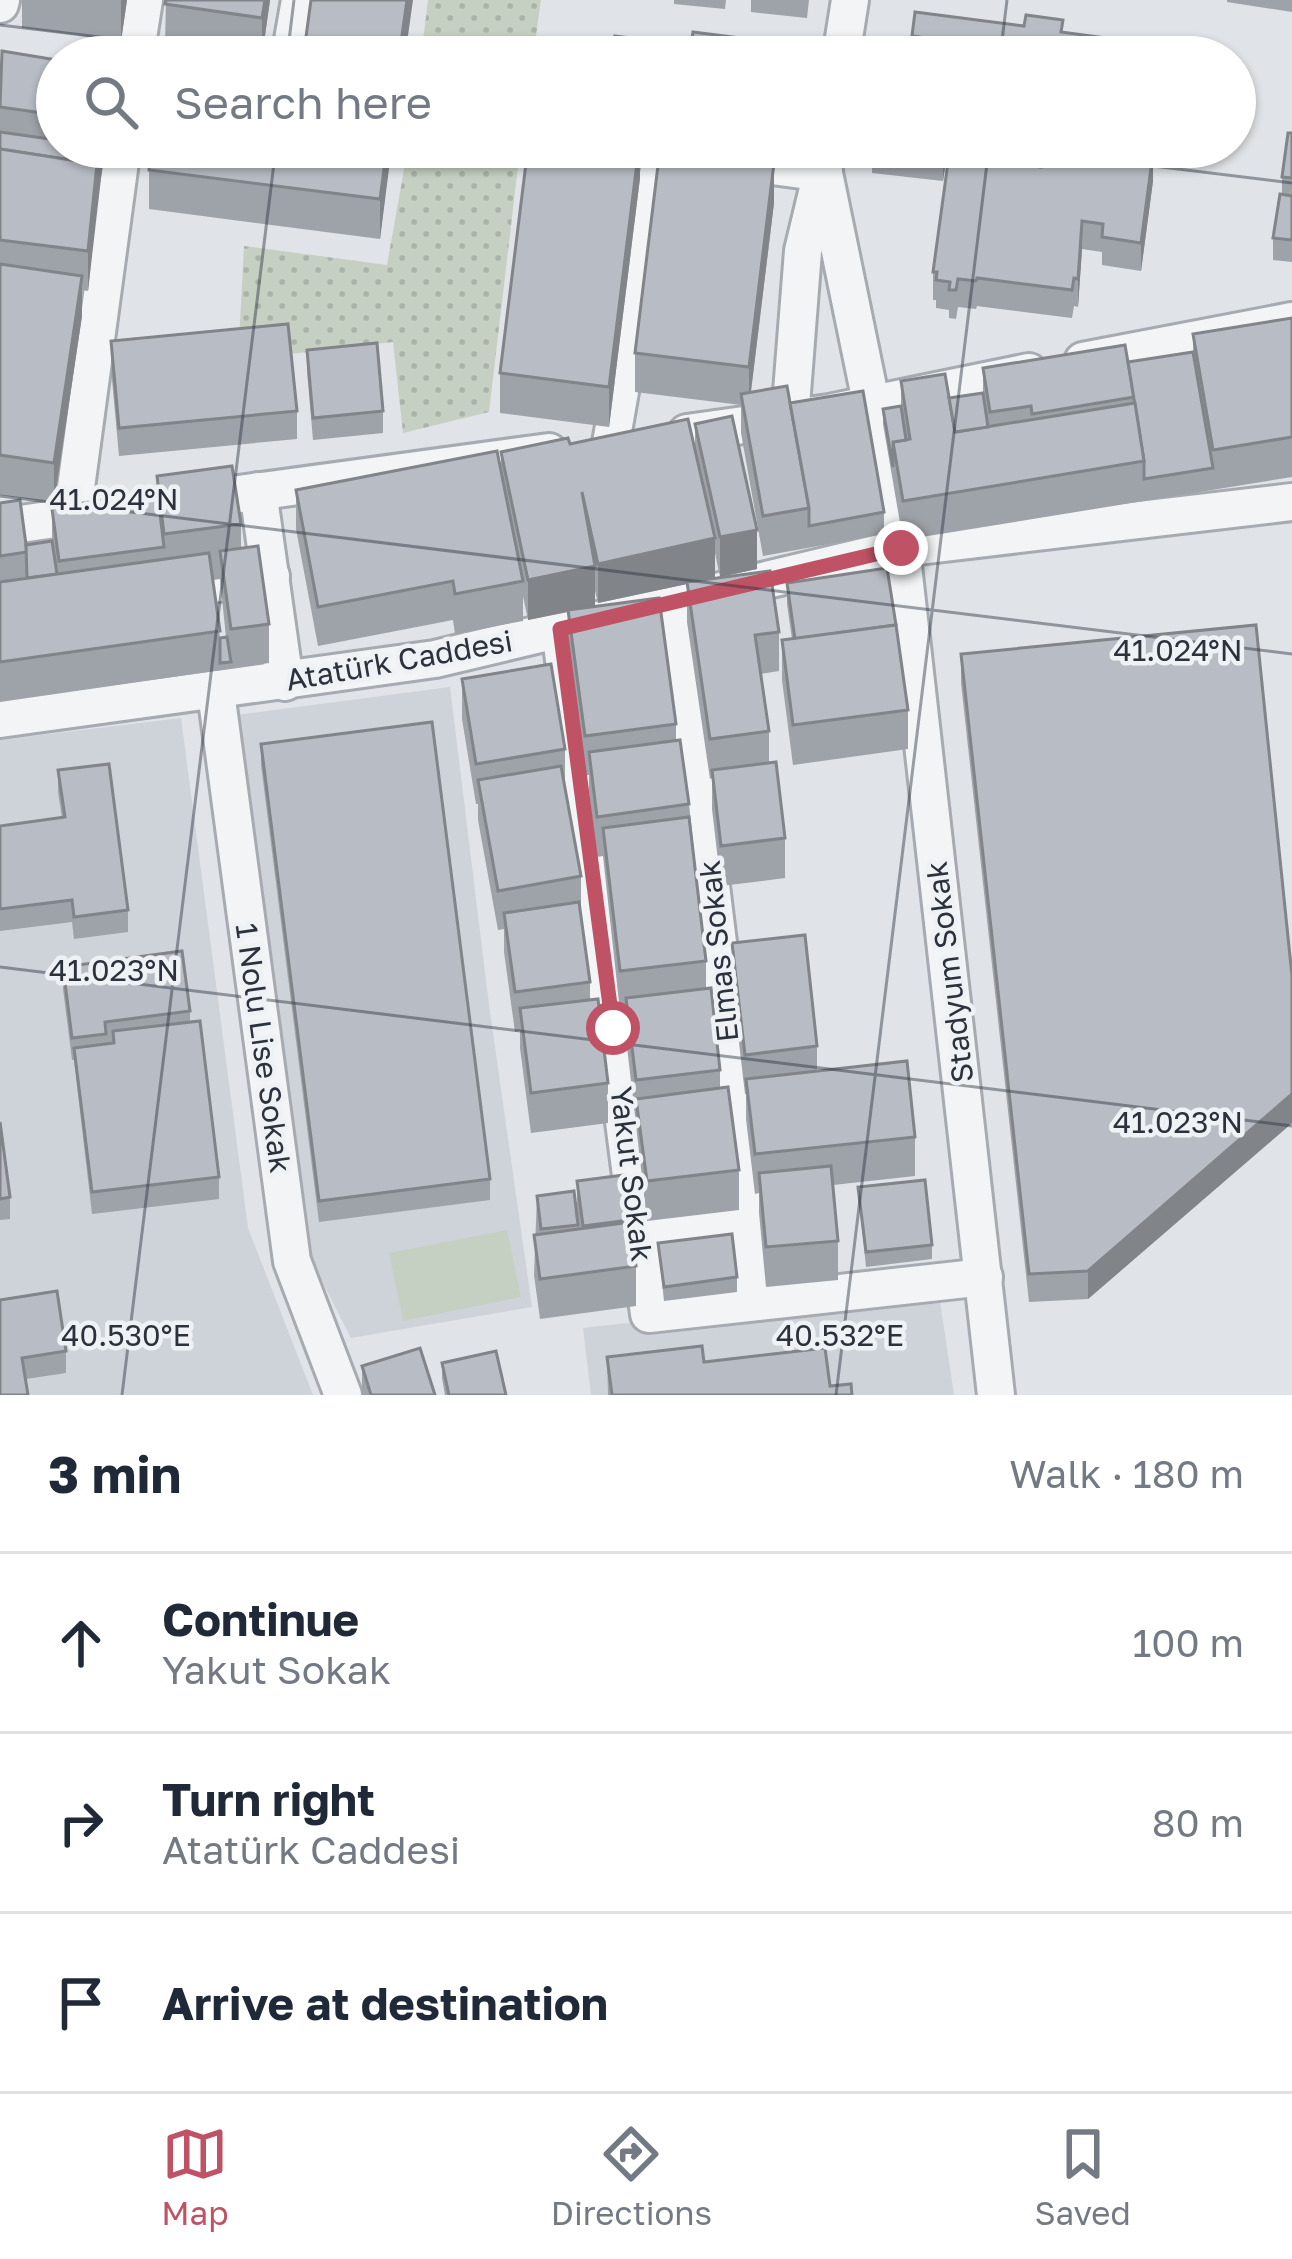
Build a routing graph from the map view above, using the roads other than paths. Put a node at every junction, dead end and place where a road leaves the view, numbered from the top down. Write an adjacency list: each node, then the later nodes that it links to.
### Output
1 (144, 0): 4 (street)
2 (300, 0): 5 (street)
3 (850, 0): 6 (street)
4 (138, 36)
5 (294, 36)
6 (844, 36)
7 (119, 168): 17 (street)
8 (645, 168): 14 (street)
9 (824, 168): 13 (street)
10 (827, 168): 12 (street, Stadyum Sokak)
11 (1292, 321): 12 (street)
12 (871, 405): 13 (street); 19 (street, Stadyum Sokak)
13 (790, 418): 14 (street)
14 (611, 443): 15 (street)
15 (258, 491): 17 (street); 20 (street)
16 (1292, 502): 19 (street, Atatürk Caddesi)
17 (72, 517): 18 (street)
18 (0, 527)
19 (901, 548): 22 (street, Atatürk Caddesi); 33 (street, Stadyum Sokak)
20 (271, 576): 21 (street); 24 (street)
21 (135, 595)
22 (676, 602): 23 (street, Atatürk Caddesi); 27 (street, Elmas Sokak)
23 (560, 629): 24 (street, Atatürk Caddesi); 30 (street, Yakut Sokak)
24 (285, 682): 25 (street, Atatürk Caddesi)
25 (217, 692): 26 (street, Atatürk Caddesi); 35 (street, 1 Nolu Lise Sokak)
26 (0, 719)
27 (725, 1014): 28 (street); 29 (street, Elmas Sokak)
28 (680, 1019)
29 (737, 1117): 30 (street); 31 (street, Elmas Sokak)
30 (626, 1128): 32 (street, Yakut Sokak)
31 (747, 1217): 32 (street); 34 (street, Elmas Sokak)
32 (639, 1233): 34 (street, Yakut Sokak)
33 (984, 1276): 34 (street, Yakut Sokak); 36 (street, Stadyum Sokak)
34 (756, 1302)
35 (343, 1395)
36 (996, 1395)

